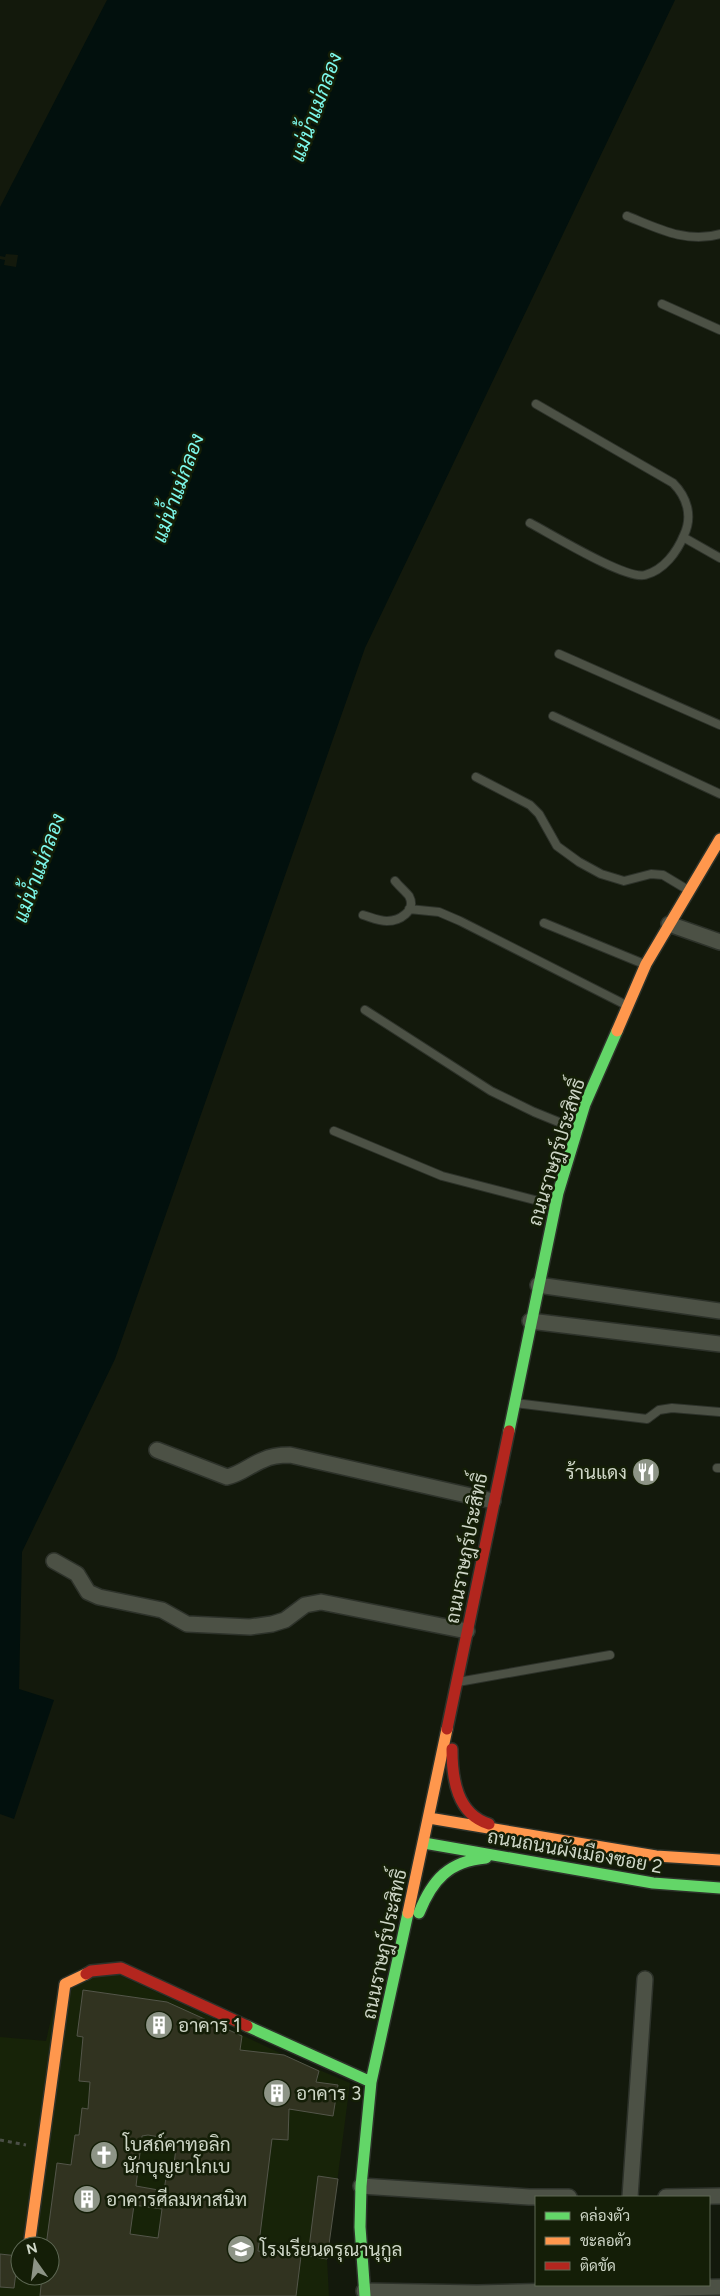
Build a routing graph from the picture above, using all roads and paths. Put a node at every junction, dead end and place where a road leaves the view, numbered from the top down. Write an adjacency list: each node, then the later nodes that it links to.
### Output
1 (627, 216): 2 (lane)
2 (720, 234)
3 (662, 304): 4 (lane)
4 (720, 330)
5 (536, 404): 7 (lane)
6 (530, 523): 7 (lane)
7 (683, 538): 8 (lane)
8 (720, 558)
9 (559, 654): 11 (lane)
10 (553, 716): 13 (lane)
11 (720, 725)
12 (476, 777): 16 (lane)
13 (720, 794)
14 (720, 839): 16 (street, ถนนราษฎร์ประสิทธิ์)
15 (395, 881): 17 (lane)
16 (688, 891): 20 (street, ถนนราษฎร์ประสิทธิ์)
17 (410, 909): 18 (lane); 23 (lane)
18 (363, 916)
19 (544, 923): 22 (lane)
20 (669, 924): 21 (street); 22 (street, ถนนราษฎร์ประสิทธิ์)
21 (720, 942)
22 (646, 964): 23 (street, ถนนราษฎร์ประสิทธิ์)
23 (628, 1006): 26 (street, ถนนราษฎร์ประสิทธิ์)
24 (365, 1010): 26 (lane)
25 (334, 1130): 27 (lane)
26 (578, 1130): 27 (street, ถนนราษฎร์ประสิทธิ์)
27 (555, 1206): 28 (street, ถนนราษฎร์ประสิทธิ์)
28 (538, 1285): 29 (street); 30 (street, ถนนราษฎร์ประสิทธิ์)
29 (720, 1311)
30 (530, 1321): 31 (street); 32 (street, ถนนราษฎร์ประสิทธิ์)
31 (720, 1344)
32 (513, 1403): 33 (lane); 35 (street, ถนนราษฎร์ประสิทธิ์)
33 (720, 1412)
34 (158, 1450): 35 (street)
35 (493, 1501): 37 (street, ถนนราษฎร์ประสิทธิ์)
36 (54, 1561): 37 (street)
37 (467, 1631): 39 (street, ถนนราษฎร์ประสิทธิ์)
38 (610, 1655): 39 (lane)
39 (458, 1682): 40 (street, ถนนราษฎร์ประสิทธิ์); 41 (street)
40 (430, 1818): 41 (street, ถนนถนนผังเมืองซอย 2); 42 (street, ถนนราษฎร์ประสิทธิ์)
41 (518, 1833): 44 (street, ถนนถนนผังเมืองซอย 2)
42 (424, 1843): 43 (street, ถนนถนนผังเมืองซอย 2); 46 (street, ถนนราษฎร์ประสิทธิ์)
43 (513, 1859): 45 (street, ถนนถนนผังเมืองซอย 2); 46 (street)
44 (720, 1860)
45 (720, 1888)
46 (396, 1974): 48 (street, ถนนราษฎร์ประสิทธิ์)
47 (645, 1979): 52 (street)
48 (370, 2082): 50 (street); 51 (street, ถนนราษฎร์ประสิทธิ์)
49 (0, 2140): 50 (path)
50 (44, 2148): 54 (street)
51 (361, 2186): 53 (street); 56 (street, ถนนราษฎร์ประสิทธิ์)
52 (630, 2196)
53 (535, 2197)
54 (31, 2236)
55 (720, 2287): 56 (street)
56 (364, 2293)

